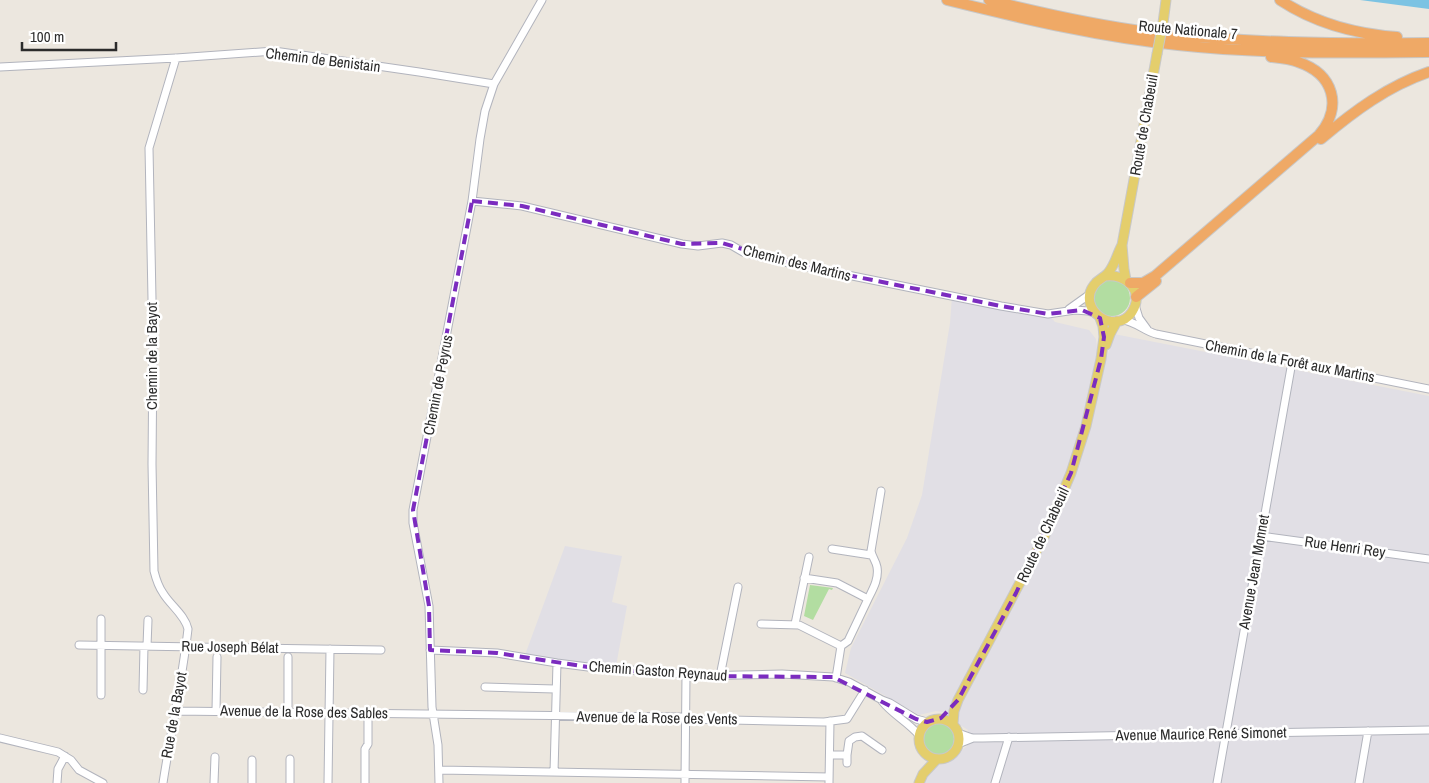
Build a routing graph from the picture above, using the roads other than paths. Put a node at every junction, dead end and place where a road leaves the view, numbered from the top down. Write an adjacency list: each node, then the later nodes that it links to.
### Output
1 (542, 0): 12 (street, Chemin de Peyrus)
2 (947, 0): 7 (highway, Route Nationale 7)
3 (989, 0): 6 (highway, Route Nationale 7)
4 (1280, 0): 6 (highway)
5 (1166, 2): 14 (main road, Route de Chabeuil, bridge)
6 (1424, 43)
7 (1257, 51): 8 (highway, Route Nationale 7); 16 (highway)
8 (1429, 52)
9 (176, 58): 10 (street, Chemin de Benistain); 12 (street, Chemin de Benistain); 42 (street, Chemin de la Bayot)
10 (0, 67)
11 (1429, 72): 18 (highway)
12 (494, 84): 13 (street, Chemin de Peyrus)
13 (472, 202): 19 (street, Chemin des Martins); 46 (street, Chemin de Peyrus)
14 (1122, 246): 15 (main road); 16 (main road)
15 (1105, 276): 16 (main road); 17 (main road)
16 (1128, 282): 18 (main road)
17 (1090, 294): 19 (street); 20 (main road)
18 (1135, 301): 21 (main road); 22 (street)
19 (1065, 312): 20 (street, Chemin des Martins)
20 (1097, 315): 21 (main road); 23 (main road)
21 (1120, 320): 22 (street, Chemin de la Forêt aux Martins); 23 (main road)
22 (1150, 333): 24 (street, Chemin de la Forêt aux Martins)
23 (1101, 359): 59 (main road, Route de Chabeuil)
24 (1292, 362): 25 (street, Chemin de la Forêt aux Martins); 27 (street, Avenue Jean Monnet)
25 (1429, 389)
26 (881, 491): 29 (street)
27 (1260, 536): 31 (street, Rue Henri Rey); 75 (street, Avenue Jean Monnet)
28 (832, 549): 29 (street)
29 (872, 554): 34 (street)
30 (808, 557): 32 (street)
31 (1429, 559)
32 (804, 578): 34 (street); 38 (street)
33 (738, 587): 51 (street)
34 (868, 599): 43 (street)
35 (101, 619): 40 (street)
36 (148, 620): 41 (street)
37 (761, 624): 38 (street)
38 (795, 624): 43 (street)
39 (79, 645): 40 (street, Rue Joseph Bélat)
40 (101, 645): 41 (street, Rue Joseph Bélat); 57 (street)
41 (146, 646): 42 (street, Rue Joseph Bélat); 55 (street)
42 (186, 646): 44 (street, Rue Joseph Bélat); 60 (street, Rue de la Bayot)
43 (841, 646): 52 (street)
44 (330, 649): 45 (street, Rue Joseph Bélat); 63 (street)
45 (381, 650)
46 (430, 650): 49 (street, Chemin Gaston Reynaud); 65 (street, Chemin de Peyrus)
47 (217, 656): 61 (street)
48 (288, 657): 62 (street)
49 (557, 663): 50 (street, Chemin Gaston Reynaud); 54 (street)
50 (686, 675): 51 (street, Chemin Gaston Reynaud); 68 (street)
51 (720, 676): 52 (street, Chemin Gaston Reynaud)
52 (836, 678): 56 (street, Chemin Gaston Reynaud)
53 (485, 687): 54 (street)
54 (555, 689): 66 (street)
55 (143, 690)
56 (866, 690): 58 (street, Chemin Gaston Reynaud); 69 (street, Avenue de la Rose des Vents)
57 (100, 695)
58 (882, 700): 70 (street, Chemin Gaston Reynaud); 76 (street, Chemin Gaston Reynaud)
59 (958, 700): 67 (main road, Route de Chabeuil); 71 (main road, Route de Chabeuil)
60 (174, 710): 61 (street, Avenue de la Rose des Sables); 96 (street, Rue de la Bayot)
61 (216, 711): 62 (street, Avenue de la Rose des Sables)
62 (288, 712): 63 (street, Avenue de la Rose des Sables)
63 (330, 713): 64 (street, Avenue de la Rose des Sables); 100 (street)
64 (368, 713): 65 (street, Avenue de la Rose des Sables); 101 (street)
65 (434, 714): 66 (street, Avenue de la Rose des Vents); 89 (street, Chemin de Peyrus)
66 (555, 715): 68 (street, Avenue de la Rose des Vents); 90 (street)
67 (941, 718): 70 (main road); 71 (main road)
68 (686, 719): 69 (street, Avenue de la Rose des Vents); 91 (street)
69 (830, 721): 83 (street)
70 (927, 722): 76 (main road)
71 (953, 724): 74 (main road)
72 (1429, 730): 73 (street, Avenue Maurice René Simonet)
73 (1368, 731): 75 (street, Avenue Maurice René Simonet); 107 (street)
74 (958, 733): 79 (street, Avenue Maurice René Simonet); 80 (main road)
75 (1226, 733): 77 (street, Avenue Maurice René Simonet); 106 (street, Avenue Jean Monnet)
76 (919, 735): 82 (main road)
77 (1009, 737): 79 (street, Avenue Maurice René Simonet); 105 (street)
78 (0, 738): 84 (street)
79 (973, 738): 80 (street, Avenue Maurice René Simonet)
80 (958, 744): 87 (main road)
81 (882, 750): 83 (street)
82 (923, 752): 87 (main road); 92 (main road)
83 (830, 755): 93 (street)
84 (65, 756): 94 (street); 95 (street)
85 (215, 757): 97 (street)
86 (290, 759): 99 (street)
87 (937, 759): 92 (main road)
88 (252, 760): 98 (street)
89 (439, 770): 90 (street); 102 (street, Chemin de Peyrus)
90 (554, 772): 91 (street)
91 (685, 774): 93 (street); 103 (street)
92 (923, 774): 104 (main road)
93 (829, 780)
94 (57, 783)
95 (103, 783)
96 (163, 783)
97 (214, 783)
98 (252, 783)
99 (290, 783)
100 (328, 783)
101 (365, 783)
102 (440, 783)
103 (685, 783)
104 (919, 783)
105 (995, 783)
106 (1217, 783)
107 (1359, 783)

